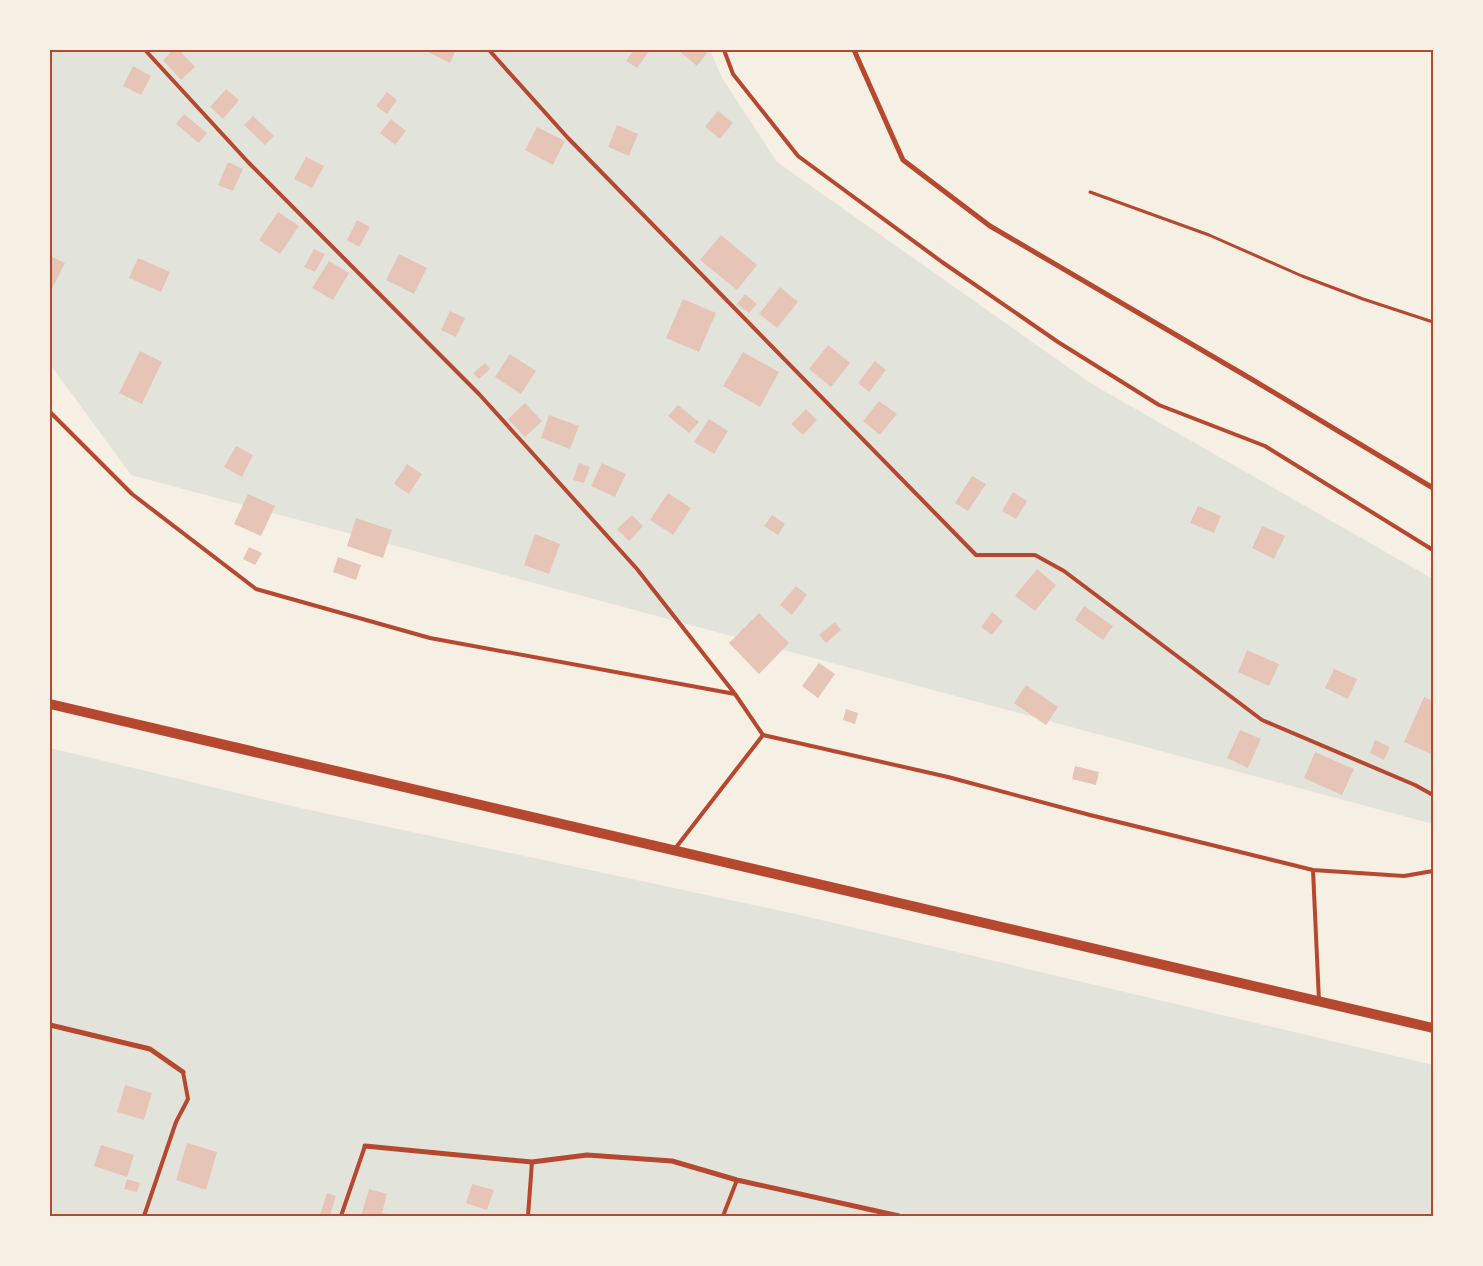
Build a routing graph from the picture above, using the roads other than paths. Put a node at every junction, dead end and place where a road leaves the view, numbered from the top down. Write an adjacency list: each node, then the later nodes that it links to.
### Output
1 (145, 50): 8 (lane)
2 (489, 50): 11 (lane)
3 (724, 50): 7 (lane)
4 (854, 50): 6 (street)
5 (50, 412): 8 (lane)
6 (1433, 488)
7 (1433, 550)
8 (735, 694): 10 (lane)
9 (50, 704): 12 (main road)
10 (764, 735): 12 (lane); 13 (lane)
11 (1433, 795)
12 (674, 850): 15 (main road)
13 (1313, 870): 14 (lane); 15 (lane)
14 (1433, 871)
15 (1319, 1001): 17 (main road)
16 (50, 1025): 18 (street)
17 (1433, 1028)
18 (183, 1072): 22 (lane)
19 (365, 1146): 20 (street); 23 (lane)
20 (532, 1162): 21 (street); 24 (lane)
21 (737, 1180): 25 (lane); 26 (street)
22 (144, 1216)
23 (342, 1216)
24 (528, 1216)
25 (723, 1216)
26 (899, 1216)

